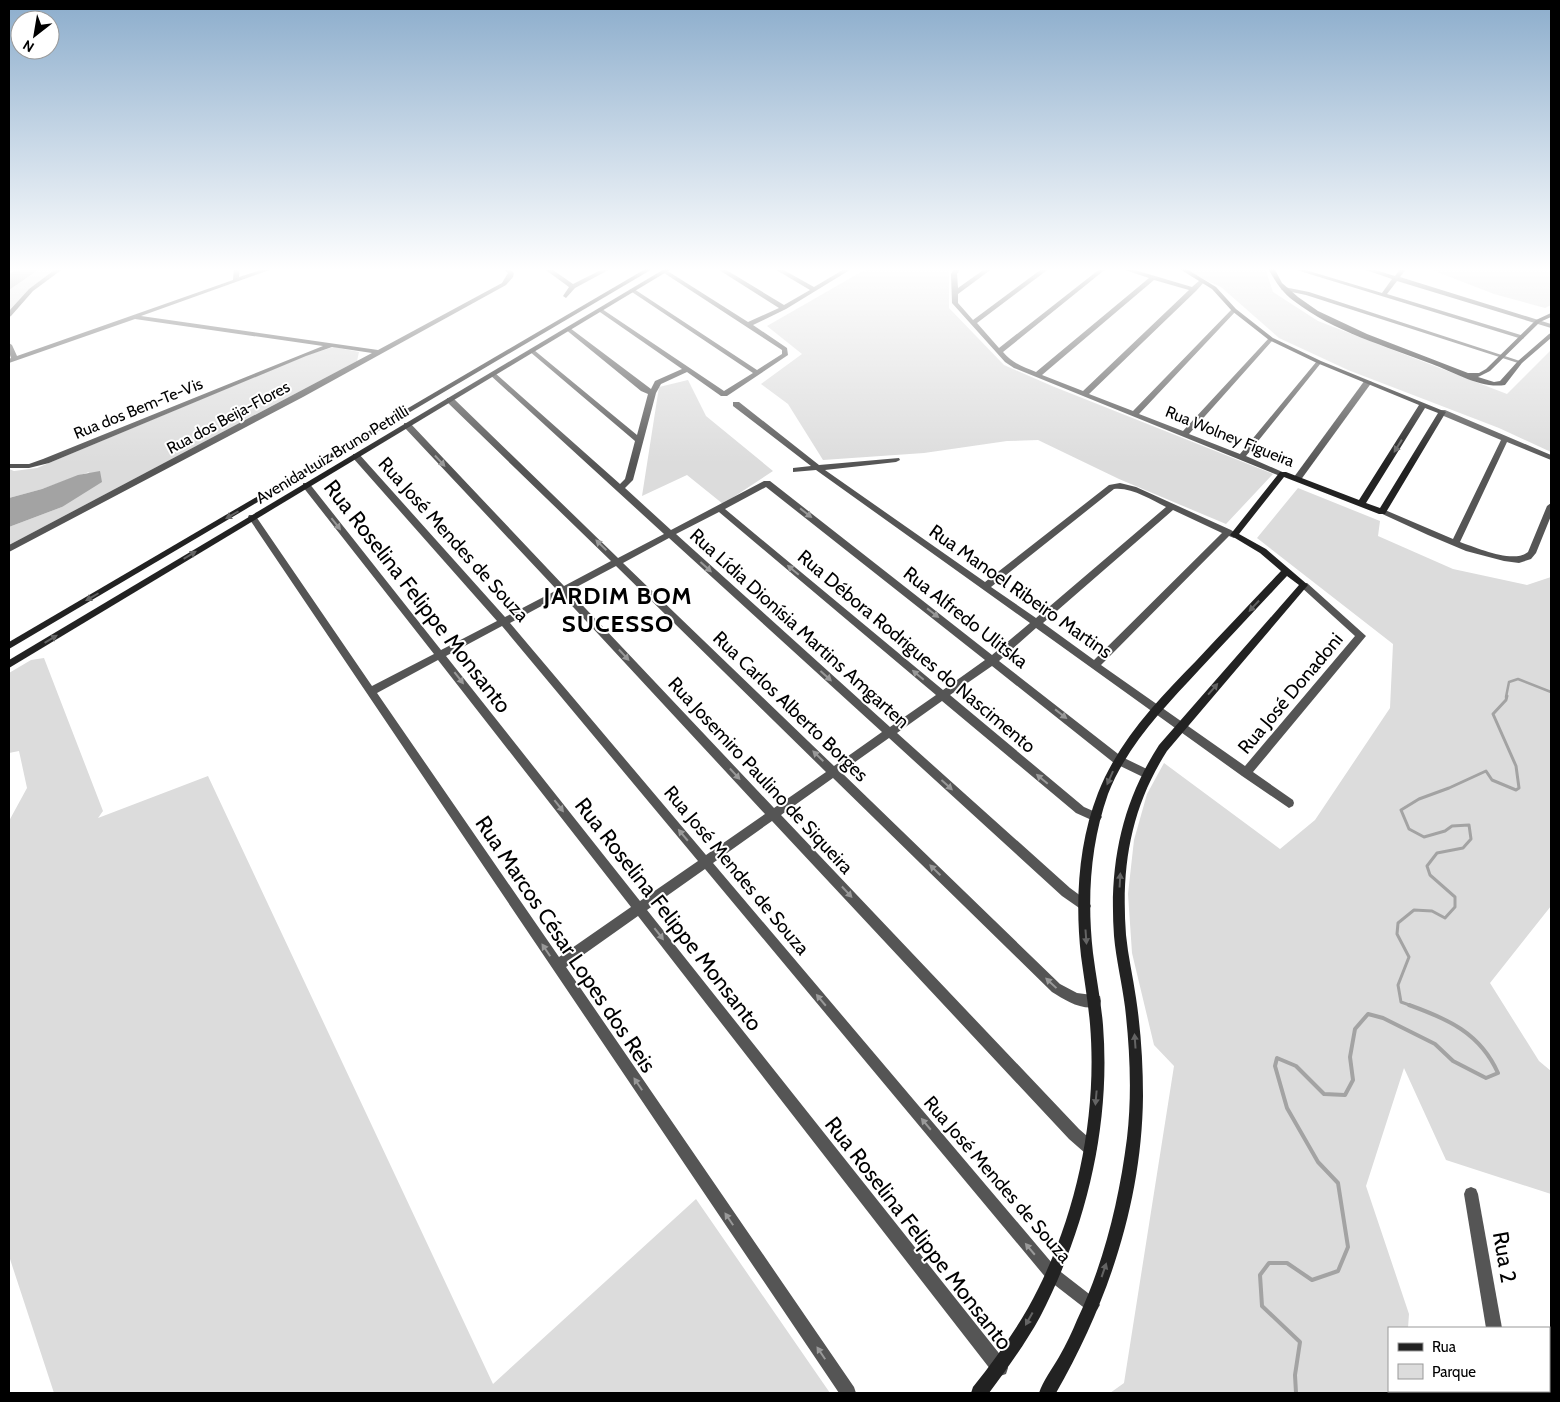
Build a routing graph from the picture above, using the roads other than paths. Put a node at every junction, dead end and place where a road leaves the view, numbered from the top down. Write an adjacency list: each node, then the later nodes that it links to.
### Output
1 (89, 333): 31 (street)
2 (247, 333): 23 (street)
3 (413, 333): 28 (street, Rua dos Beija-Flores)
4 (540, 333): 40 (street, Avenida Luiz Bruno Petrilli)
5 (560, 333): 26 (street, Avenida Luiz Bruno Petrilli)
6 (574, 333): 43 (street)
7 (635, 333): 34 (street)
8 (698, 333): 36 (street)
9 (761, 333): 36 (street)
10 (983, 333): 27 (street, Rua Wolney Figueira)
11 (1022, 333): 27 (street)
12 (1087, 333): 38 (street)
13 (1148, 333): 44 (street)
14 (1211, 333): 51 (street)
15 (1265, 333): 22 (street)
16 (1362, 333): 39 (street)
17 (1432, 333): 30 (street)
18 (1510, 333): 21 (street)
19 (1526, 333): 21 (street)
20 (1551, 334): 33 (street)
21 (1522, 337): 30 (street)
22 (1272, 339): 32 (street); 54 (street)
23 (310, 342): 25 (street); 29 (street)
24 (9, 345): 31 (street)
25 (334, 346): 28 (street); 29 (street, Rua dos Bem-Te-Vis)
26 (532, 350): 37 (street, Avenida Luiz Bruno Petrilli); 56 (street)
27 (1000, 351): 38 (street, Rua Wolney Figueira)
28 (379, 352): 77 (street, Rua dos Beija-Flores)
29 (304, 355): 61 (street, Rua dos Bem-Te-Vis)
30 (1502, 356): 33 (street); 35 (street)
31 (12, 360)
32 (1319, 362): 41 (street); 58 (street)
33 (1520, 362): 42 (street)
34 (688, 369): 36 (street); 43 (street)
35 (1488, 370): 39 (street); 42 (street)
36 (758, 373)
37 (493, 374): 45 (street, Avenida Luiz Bruno Petrilli); 67 (street, Rua Lídia Dionísia Martins Amgarten)
38 (1037, 375): 44 (street, Rua Wolney Figueira)
39 (1469, 375): 42 (street)
40 (461, 380): 48 (street); 49 (street, Avenida Luiz Bruno Petrilli)
41 (1368, 382): 47 (street); 65 (street)
42 (1502, 382)
43 (652, 393): 56 (street)
44 (1085, 394): 51 (street, Rua Wolney Figueira)
45 (450, 400): 48 (street, Avenida Luiz Bruno Petrilli); 78 (street, Rua Carlos Alberto Borges, one-way to 45)
46 (736, 404): 62 (street, Rua Manoel Ribeiro Martins)
47 (1424, 405): 50 (street); 68 (street, one-way to 68)
48 (433, 410): 52 (street, Avenida Luiz Bruno Petrilli)
49 (408, 411): 52 (street); 85 (street, Avenida Luiz Bruno Petrilli, one-way to 85)
50 (1442, 412): 55 (street); 72 (street)
51 (1134, 414): 54 (street, Rua Wolney Figueira)
52 (421, 417): 53 (street, Avenida Luiz Bruno Petrilli)
53 (407, 425): 57 (street, Avenida Luiz Bruno Petrilli); 82 (street, Rua Josemiro Paulino de Siqueira, one-way to 82)
54 (1185, 434): 58 (street, Rua Wolney Figueira)
55 (1505, 439): 59 (street); 76 (street)
56 (640, 440): 67 (street)
57 (356, 456): 66 (street, Avenida Luiz Bruno Petrilli); 83 (street, Rua José Mendes de Souza)
58 (1241, 457): 64 (street, Rua Wolney Figueira)
59 (1551, 458)
60 (896, 460): 62 (street)
61 (9, 466)
62 (818, 468): 63 (street); 81 (street, Rua Manoel Ribeiro Martins)
63 (796, 470)
64 (1283, 474): 65 (street, Rua Wolney Figueira); 74 (street)
65 (1297, 479): 68 (street, Rua Wolney Figueira)
66 (306, 485): 73 (street, Avenida Luiz Bruno Petrilli); 86 (street, Rua Roselina Felippe Monsanto, one-way to 86)
67 (619, 489): 75 (street, Rua Lídia Dionísia Martins Amgarten)
68 (1361, 504): 72 (street, Rua Wolney Figueira)
69 (1551, 506): 76 (street, Rua Wolney Figueira)
70 (1172, 507): 74 (street); 81 (street); 84 (street)
71 (719, 508): 75 (street); 87 (street, Rua Alfredo Ulitska, one-way to 87); 91 (street, Rua Débora Rodrigues do Nascimento, one-way to 71)
72 (1382, 512): 76 (street, Rua Wolney Figueira)
73 (252, 517): 88 (street, Avenida Luiz Bruno Petrilli, one-way to 73); 90 (street, Rua Marcos César Lopes dos Reis)
74 (1231, 533): 79 (street); 89 (street)
75 (670, 534): 78 (street); 94 (street, Rua Lídia Dionísia Martins Amgarten, one-way to 94)
76 (1456, 542)
77 (9, 549)
78 (618, 562): 82 (street); 96 (street, Rua Carlos Alberto Borges, one-way to 78)
79 (1287, 570): 80 (street); 92 (street, one-way to 92)
80 (1304, 585): 93 (street, one-way to 80); 97 (street, Rua José Donadoni)
81 (985, 587): 84 (street, Rua Manoel Ribeiro Martins)
82 (563, 591): 83 (street); 100 (street, Rua Josemiro Paulino de Siqueira, one-way to 100)
83 (504, 622): 86 (street); 102 (street, Rua José Mendes de Souza, one-way to 83)
84 (1037, 624): 87 (street); 89 (street, Rua Manoel Ribeiro Martins)
85 (9, 646)
86 (440, 655): 90 (street); 104 (street, Rua Roselina Felippe Monsanto, one-way to 104)
87 (993, 660): 91 (street); 95 (street, Rua Alfredo Ulitska, one-way to 95)
88 (9, 664)
89 (1095, 665): 92 (street, Rua Manoel Ribeiro Martins)
90 (370, 692): 105 (street, Rua Marcos César Lopes dos Reis, one-way to 90)
91 (943, 695): 94 (street); 101 (street, Rua Débora Rodrigues do Nascimento, one-way to 91)
92 (1157, 709): 93 (street, Rua Manoel Ribeiro Martins); 95 (street)
93 (1180, 726): 97 (street, Rua Manoel Ribeiro Martins); 98 (street)
94 (890, 733): 96 (street); 103 (street, Rua Lídia Dionísia Martins Amgarten, one-way to 103)
95 (1118, 760): 98 (street, Rua Alfredo Ulitska); 101 (street, one-way to 101)
96 (834, 772): 100 (street); 106 (street, Rua Carlos Alberto Borges, one-way to 96)
97 (1246, 773): 99 (street, Rua Manoel Ribeiro Martins)
98 (1147, 774): 110 (street, one-way to 98)
99 (1289, 803)
100 (773, 814): 102 (street); 107 (street, Rua Josemiro Paulino de Siqueira, one-way to 107)
101 (1096, 817): 103 (street)
102 (705, 862): 104 (street); 109 (street, Rua José Mendes de Souza, one-way to 102)
103 (1085, 906): 106 (street, one-way to 106)
104 (639, 908): 105 (street); 112 (street, Rua Roselina Felippe Monsanto, one-way to 112)
105 (557, 966): 113 (street, Rua Marcos César Lopes dos Reis, one-way to 105)
106 (1095, 1002): 107 (street, one-way to 107)
107 (1090, 1148): 109 (street)
108 (1471, 1194): 111 (street, Rua 2)
109 (1052, 1274): 110 (street, Rua José Mendes de Souza); 112 (street, one-way to 112)
110 (1092, 1305): 115 (street)
111 (1494, 1327)
112 (1000, 1368): 114 (street)
113 (848, 1393)
114 (979, 1393)
115 (1047, 1393)

